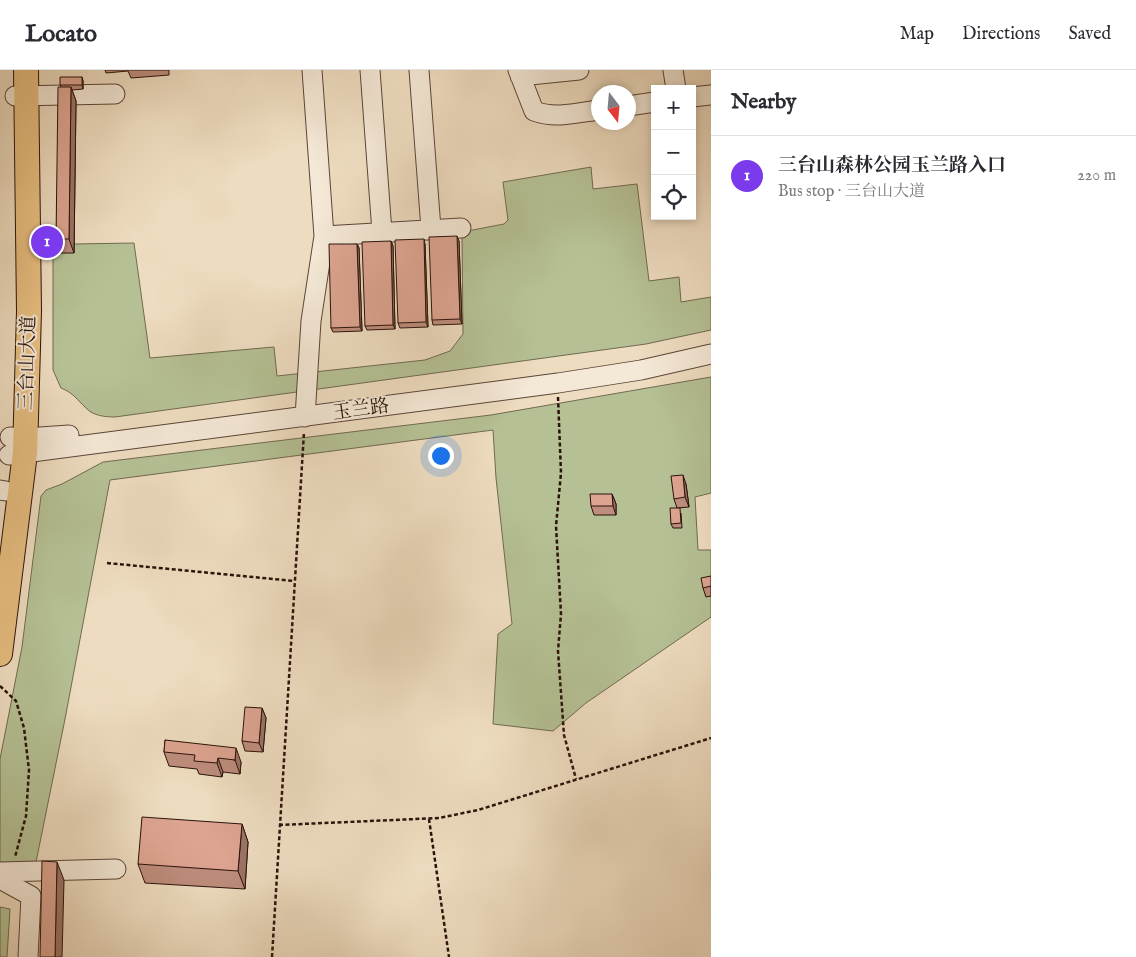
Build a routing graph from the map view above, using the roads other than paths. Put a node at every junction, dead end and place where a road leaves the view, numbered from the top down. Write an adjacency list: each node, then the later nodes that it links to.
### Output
1 (15, 70): 12 (main road, 三台山大道)
2 (26, 70): 12 (main road, 三台山大道)
3 (312, 70): 20 (street)
4 (370, 70): 19 (street)
5 (419, 70): 18 (street)
6 (579, 70): 8 (street)
7 (673, 70): 9 (street)
8 (519, 73): 16 (street)
9 (675, 85)
10 (115, 94): 12 (street)
11 (711, 94): 13 (street)
12 (21, 96): 24 (main road, 三台山大道)
13 (696, 96)
14 (651, 103): 15 (street)
15 (636, 105)
16 (591, 111)
17 (461, 228): 18 (street)
18 (431, 229): 19 (street)
19 (382, 232): 20 (street)
20 (324, 236): 23 (street)
21 (711, 344): 23 (street, 玉兰路)
22 (711, 354): 23 (street, 玉兰路)
23 (305, 413): 24 (street, 玉兰路)
24 (13, 440): 25 (main road, 三台山大道); 27 (main road, 三台山大道)
25 (3, 491): 26 (main road, 三台山大道)
26 (0, 536)
27 (0, 654)
28 (116, 869): 29 (street)
29 (2, 877): 30 (street)
30 (28, 957)

